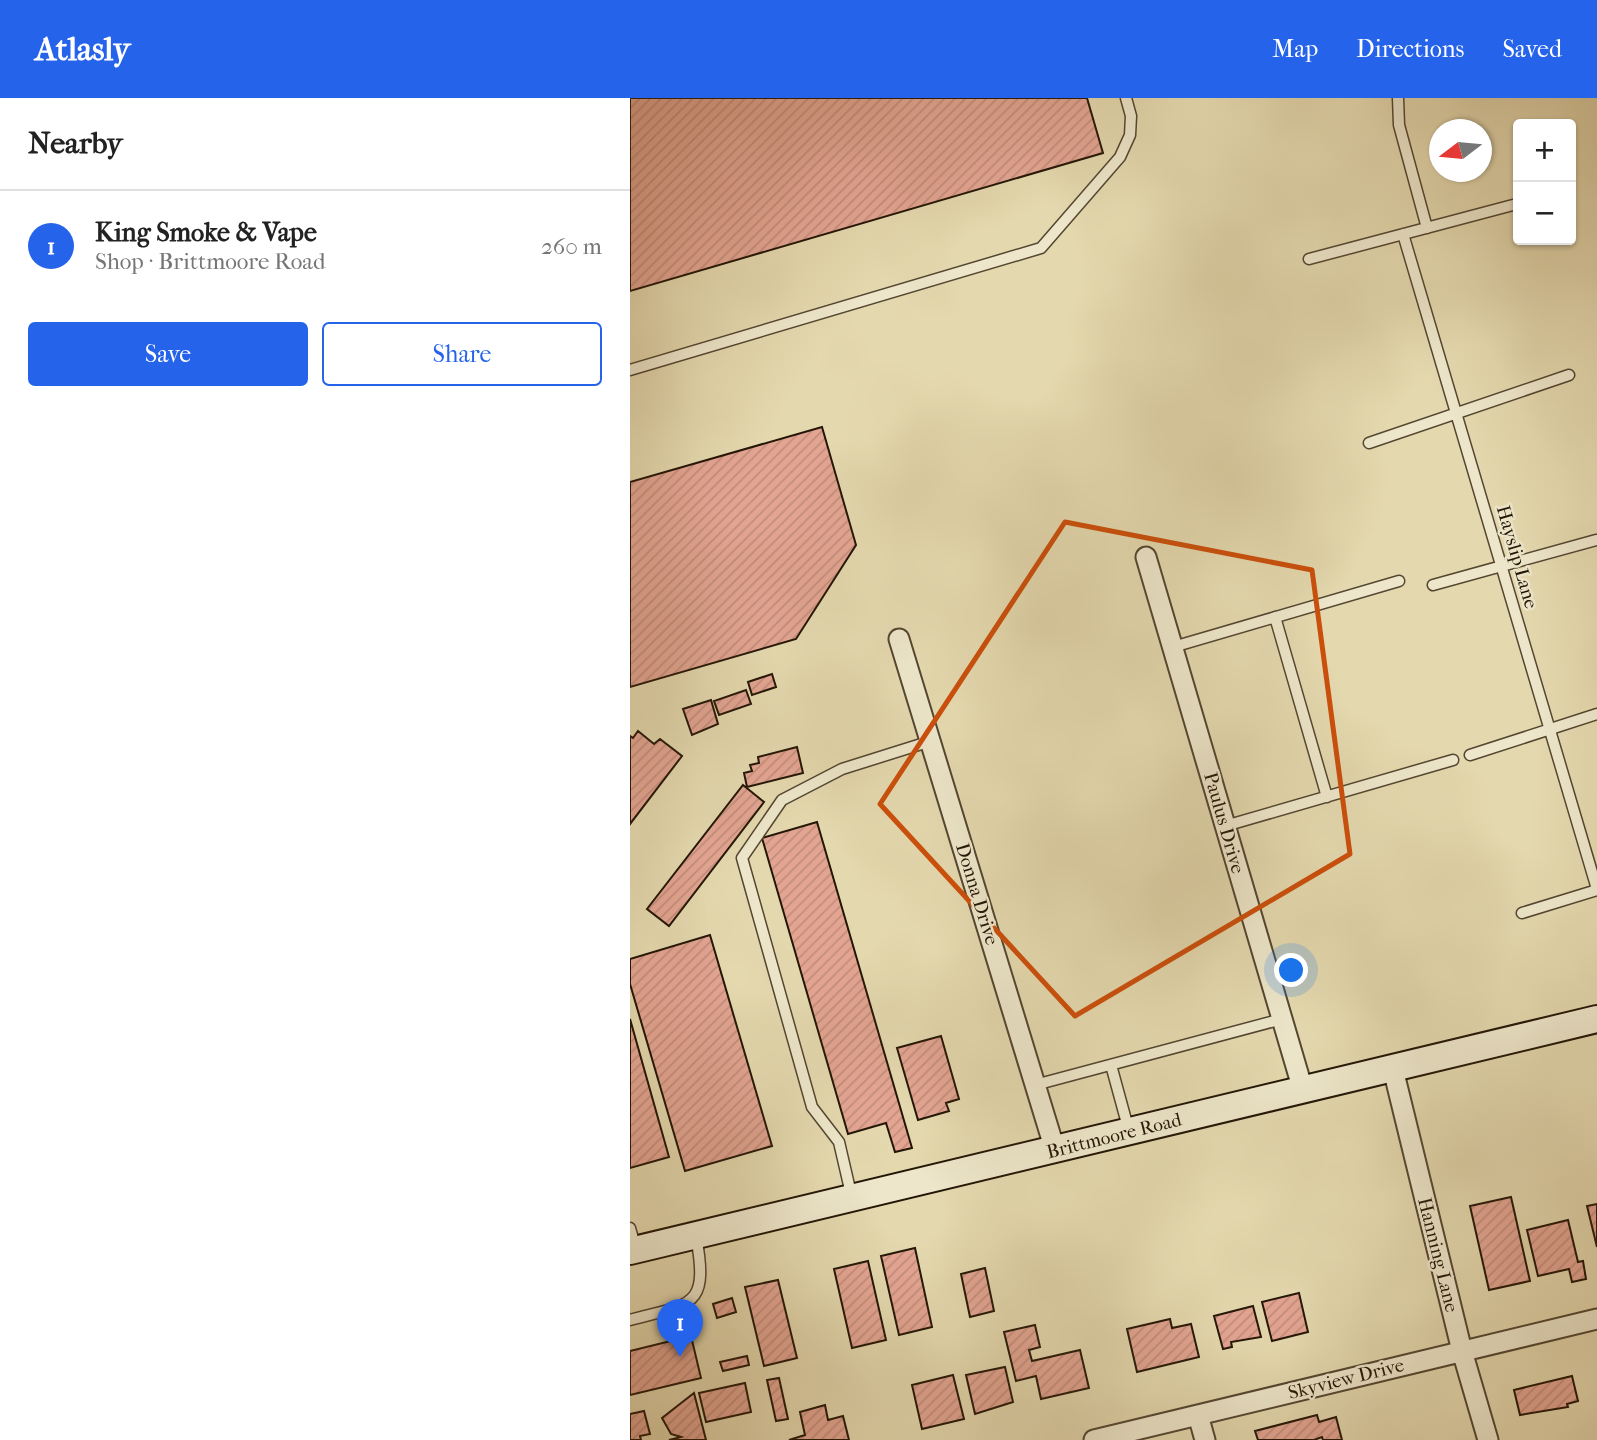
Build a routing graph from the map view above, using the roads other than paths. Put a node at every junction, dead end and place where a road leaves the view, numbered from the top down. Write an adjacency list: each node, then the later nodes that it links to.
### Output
1 (1126, 98): 7 (lane)
2 (1398, 98): 4 (lane)
3 (1513, 205): 4 (lane)
4 (1426, 228): 5 (lane)
5 (1403, 234): 6 (lane); 9 (lane, Hayslip Lane)
6 (1309, 259)
7 (630, 370)
8 (1569, 375): 9 (lane)
9 (1456, 414): 10 (lane); 13 (lane, Hayslip Lane)
10 (1369, 443)
11 (1596, 540): 13 (lane)
12 (1146, 557): 18 (street, Paulus Drive)
13 (1501, 566): 15 (lane); 20 (lane, Hayslip Lane)
14 (1399, 581): 16 (lane)
15 (1433, 585)
16 (1275, 617): 18 (lane); 24 (lane)
17 (900, 639): 21 (street, Donna Drive)
18 (1172, 647): 25 (street, Paulus Drive)
19 (1597, 714): 20 (lane)
20 (1549, 730): 22 (lane); 26 (lane, Hayslip Lane)
21 (930, 741): 32 (street, Donna Drive); 36 (lane)
22 (1470, 755)
23 (1453, 760): 24 (lane)
24 (1327, 797): 25 (lane)
25 (1225, 827): 28 (street, Paulus Drive)
26 (1597, 890): 27 (lane)
27 (1522, 913)
28 (1282, 1019): 30 (lane); 33 (street, Paulus Drive)
29 (1597, 1019): 31 (main road, Brittmoore Road)
30 (1111, 1065): 32 (lane); 34 (lane)
31 (1394, 1069): 33 (main road, Brittmoore Road); 41 (street, Hanning Lane)
32 (1035, 1085): 35 (street, Donna Drive)
33 (1303, 1090): 34 (main road, Brittmoore Road)
34 (1130, 1132): 35 (main road, Brittmoore Road)
35 (1055, 1150): 36 (main road, Brittmoore Road)
36 (852, 1198): 37 (main road, Brittmoore Road)
37 (696, 1236): 38 (main road, Brittmoore Road); 40 (lane)
38 (632, 1243)
39 (1597, 1319): 41 (street, Skyview Drive)
40 (630, 1320)
41 (1461, 1351): 42 (street, Skyview Drive); 45 (street, Hanning Lane)
42 (1198, 1415): 43 (street, Skyview Drive); 44 (street)
43 (1094, 1440)
44 (1205, 1440)
45 (1488, 1440)

